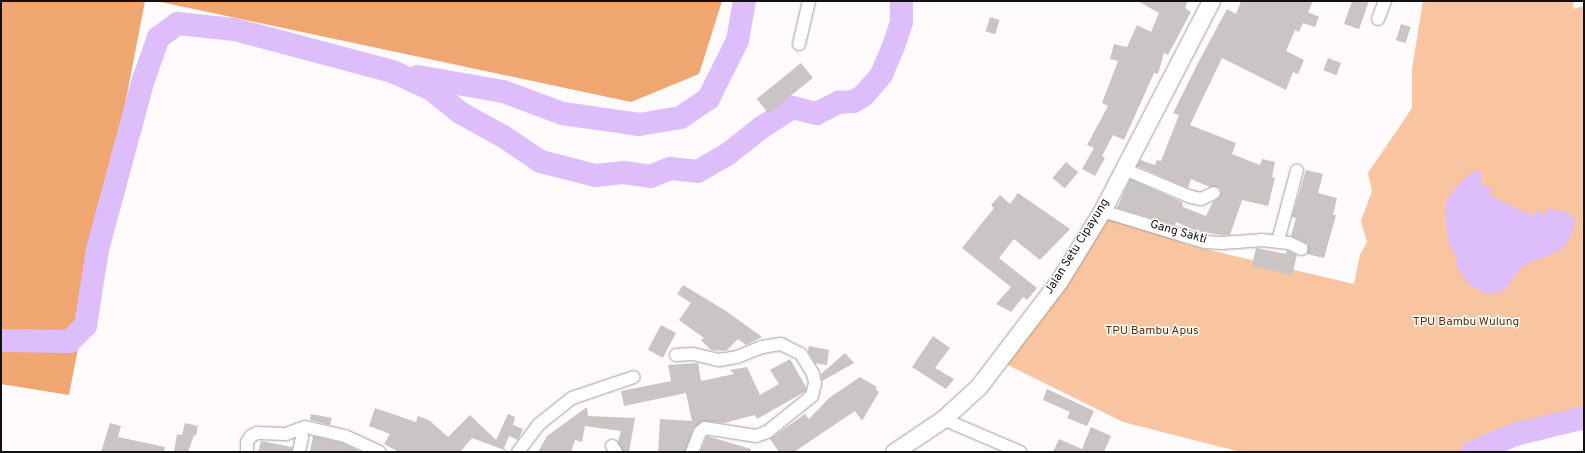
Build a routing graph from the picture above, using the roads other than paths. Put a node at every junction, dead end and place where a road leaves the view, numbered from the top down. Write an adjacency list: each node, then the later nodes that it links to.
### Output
1 (809, 1): 5 (street)
2 (1211, 1): 6 (street, Jalan Setu Cipayung)
3 (1386, 1): 4 (street)
4 (1378, 19)
5 (798, 44)
6 (1124, 169): 8 (street); 9 (street, Jalan Setu Cipayung)
7 (1297, 170): 10 (street)
8 (1214, 193)
9 (1102, 211): 10 (street, Gang Sakti); 14 (street, Jalan Setu Cipayung)
10 (1278, 241): 11 (street, Gang Sakti)
11 (1302, 249)
12 (676, 355): 20 (street)
13 (634, 377): 19 (street)
14 (943, 419): 21 (street, Jalan Setu Cipayung); 22 (street)
15 (298, 428): 16 (street); 17 (street); 18 (street)
16 (247, 452)
17 (299, 452)
18 (379, 452)
19 (518, 452)
20 (692, 452)
21 (894, 452)
22 (1020, 452)

